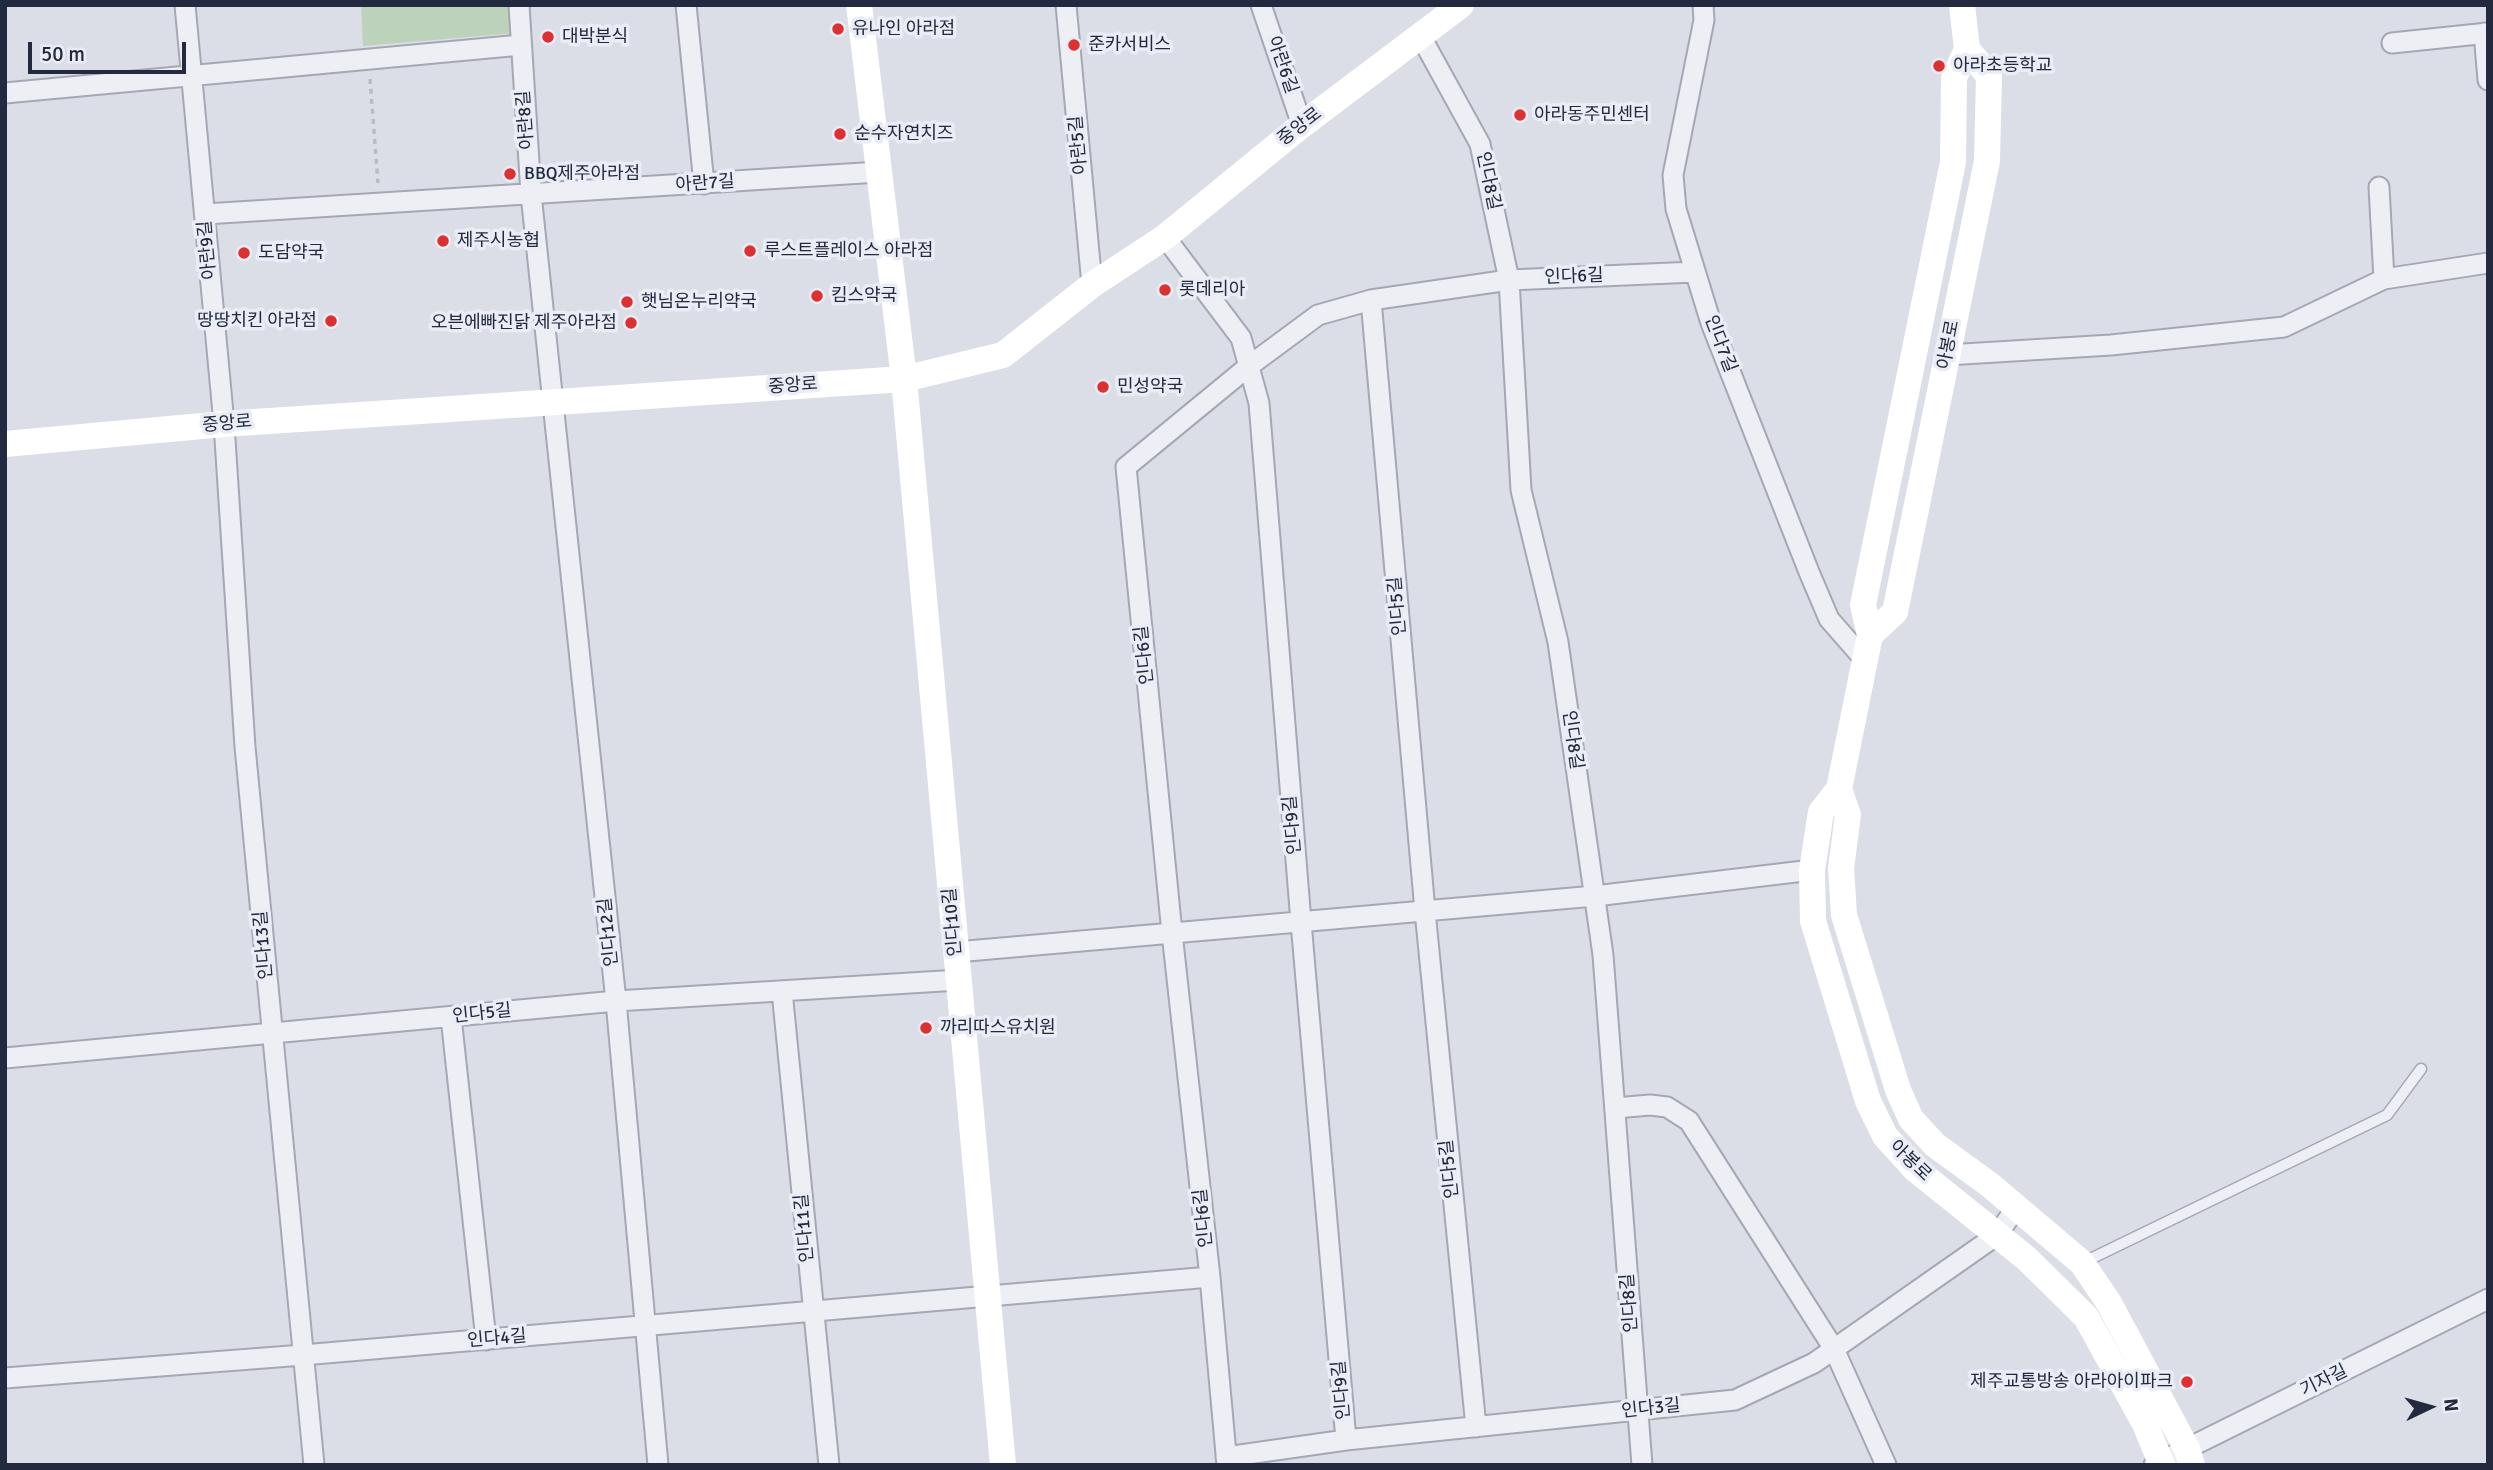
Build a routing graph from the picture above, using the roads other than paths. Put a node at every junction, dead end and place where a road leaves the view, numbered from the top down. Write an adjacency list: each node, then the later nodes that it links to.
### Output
1 (185, 5): 15 (street, 아란9길)
2 (519, 5): 13 (street, 아란8길)
3 (686, 5): 20 (street)
4 (859, 5): 19 (main road)
5 (1066, 5): 29 (street, 아란5길)
6 (1261, 5): 18 (street, 아란6길)
7 (1461, 5): 11 (main road, 중앙로)
8 (1703, 5): 26 (street, 인다7길)
9 (1962, 5): 14 (main road, 아봉로)
10 (2486, 33): 12 (street); 16 (street)
11 (1420, 35): 18 (main road, 중앙로); 28 (street, 인다8길)
12 (2392, 43)
13 (521, 45): 15 (street); 22 (street, 아란8길)
14 (1967, 49): 31 (main road, 아봉로); 37 (main road, 아봉로)
15 (192, 76): 17 (street); 23 (street, 아란9길)
16 (2488, 80)
17 (5, 93)
18 (1302, 125): 24 (main road, 중앙로)
19 (879, 172): 20 (street, 아란7길); 33 (main road)
20 (704, 184): 22 (street, 아란7길)
21 (2379, 187): 27 (street)
22 (531, 194): 23 (street, 아란7길); 34 (street, 아란8길)
23 (205, 214): 35 (street, 아란9길)
24 (1165, 237): 29 (main road, 중앙로); 32 (street, 인다9길)
25 (2488, 263): 27 (street)
26 (1695, 272): 28 (street, 인다6길); 37 (street, 인다7길)
27 (2384, 279): 31 (street)
28 (1509, 280): 30 (street, 인다6길); 40 (street, 인다8길)
29 (1091, 285): 33 (main road, 중앙로)
30 (1371, 300): 32 (street, 인다6길); 41 (street, 인다5길)
31 (1947, 355): 37 (main road, 아봉로)
32 (1249, 366): 42 (street, 인다9길); 43 (street, 인다6길)
33 (904, 379): 34 (main road, 중앙로); 44 (main road, 인다10길)
34 (552, 401): 35 (main road, 중앙로); 47 (street, 인다12길)
35 (225, 424): 36 (main road, 중앙로); 49 (street, 인다13길)
36 (5, 444)
37 (1867, 647): 38 (main road, 아봉로)
38 (1839, 789): 39 (main road, 아봉로); 53 (main road, 아봉로)
39 (1812, 870): 40 (street); 54 (main road, 아봉로)
40 (1595, 896): 41 (street); 52 (street, 인다8길)
41 (1425, 911): 42 (street); 66 (street, 인다5길)
42 (1301, 922): 43 (street); 67 (street, 인다9길)
43 (1172, 933): 44 (street); 56 (street, 인다6길)
44 (956, 952): 45 (main road, 인다10길)
45 (959, 980): 46 (street, 인다5길); 57 (main road, 인다10길)
46 (782, 991): 47 (street, 인다5길); 59 (street, 인다11길)
47 (616, 1001): 48 (street, 인다5길); 60 (street, 인다12길)
48 (451, 1017): 49 (street, 인다5길); 61 (street)
49 (272, 1035): 50 (street, 인다5길); 63 (street, 인다13길)
50 (5, 1058)
51 (2421, 1069): 55 (lane)
52 (1615, 1108): 62 (street); 65 (street, 인다8길)
53 (2016, 1208): 54 (street, 인다3길); 55 (main road, 아봉로)
54 (1997, 1235): 62 (street, 인다3길); 70 (main road, 아봉로)
55 (2082, 1263): 68 (main road, 아봉로)
56 (1210, 1277): 57 (street, 인다4길); 69 (street, 인다6길)
57 (988, 1298): 59 (street, 인다4길); 74 (main road, 인다10길)
58 (2488, 1299): 68 (street, 기자길)
59 (813, 1312): 60 (street, 인다4길); 73 (street, 인다11길)
60 (645, 1327): 61 (street, 인다4길); 72 (street, 인다12길)
61 (486, 1340): 63 (street, 인다4길)
62 (1834, 1349): 65 (street, 인다3길); 76 (street)
63 (303, 1355): 64 (street, 인다4길); 71 (street, 인다13길)
64 (5, 1378)
65 (1638, 1411): 66 (street, 인다3길); 75 (street, 인다8길)
66 (1476, 1427): 67 (street, 인다3길)
67 (1346, 1440): 69 (street, 인다3길)
68 (2190, 1457): 70 (street, 기자길)
69 (1226, 1461)
70 (2159, 1464)
71 (314, 1465)
72 (658, 1465)
73 (828, 1465)
74 (1003, 1465)
75 (1642, 1465)
76 (1886, 1465)

